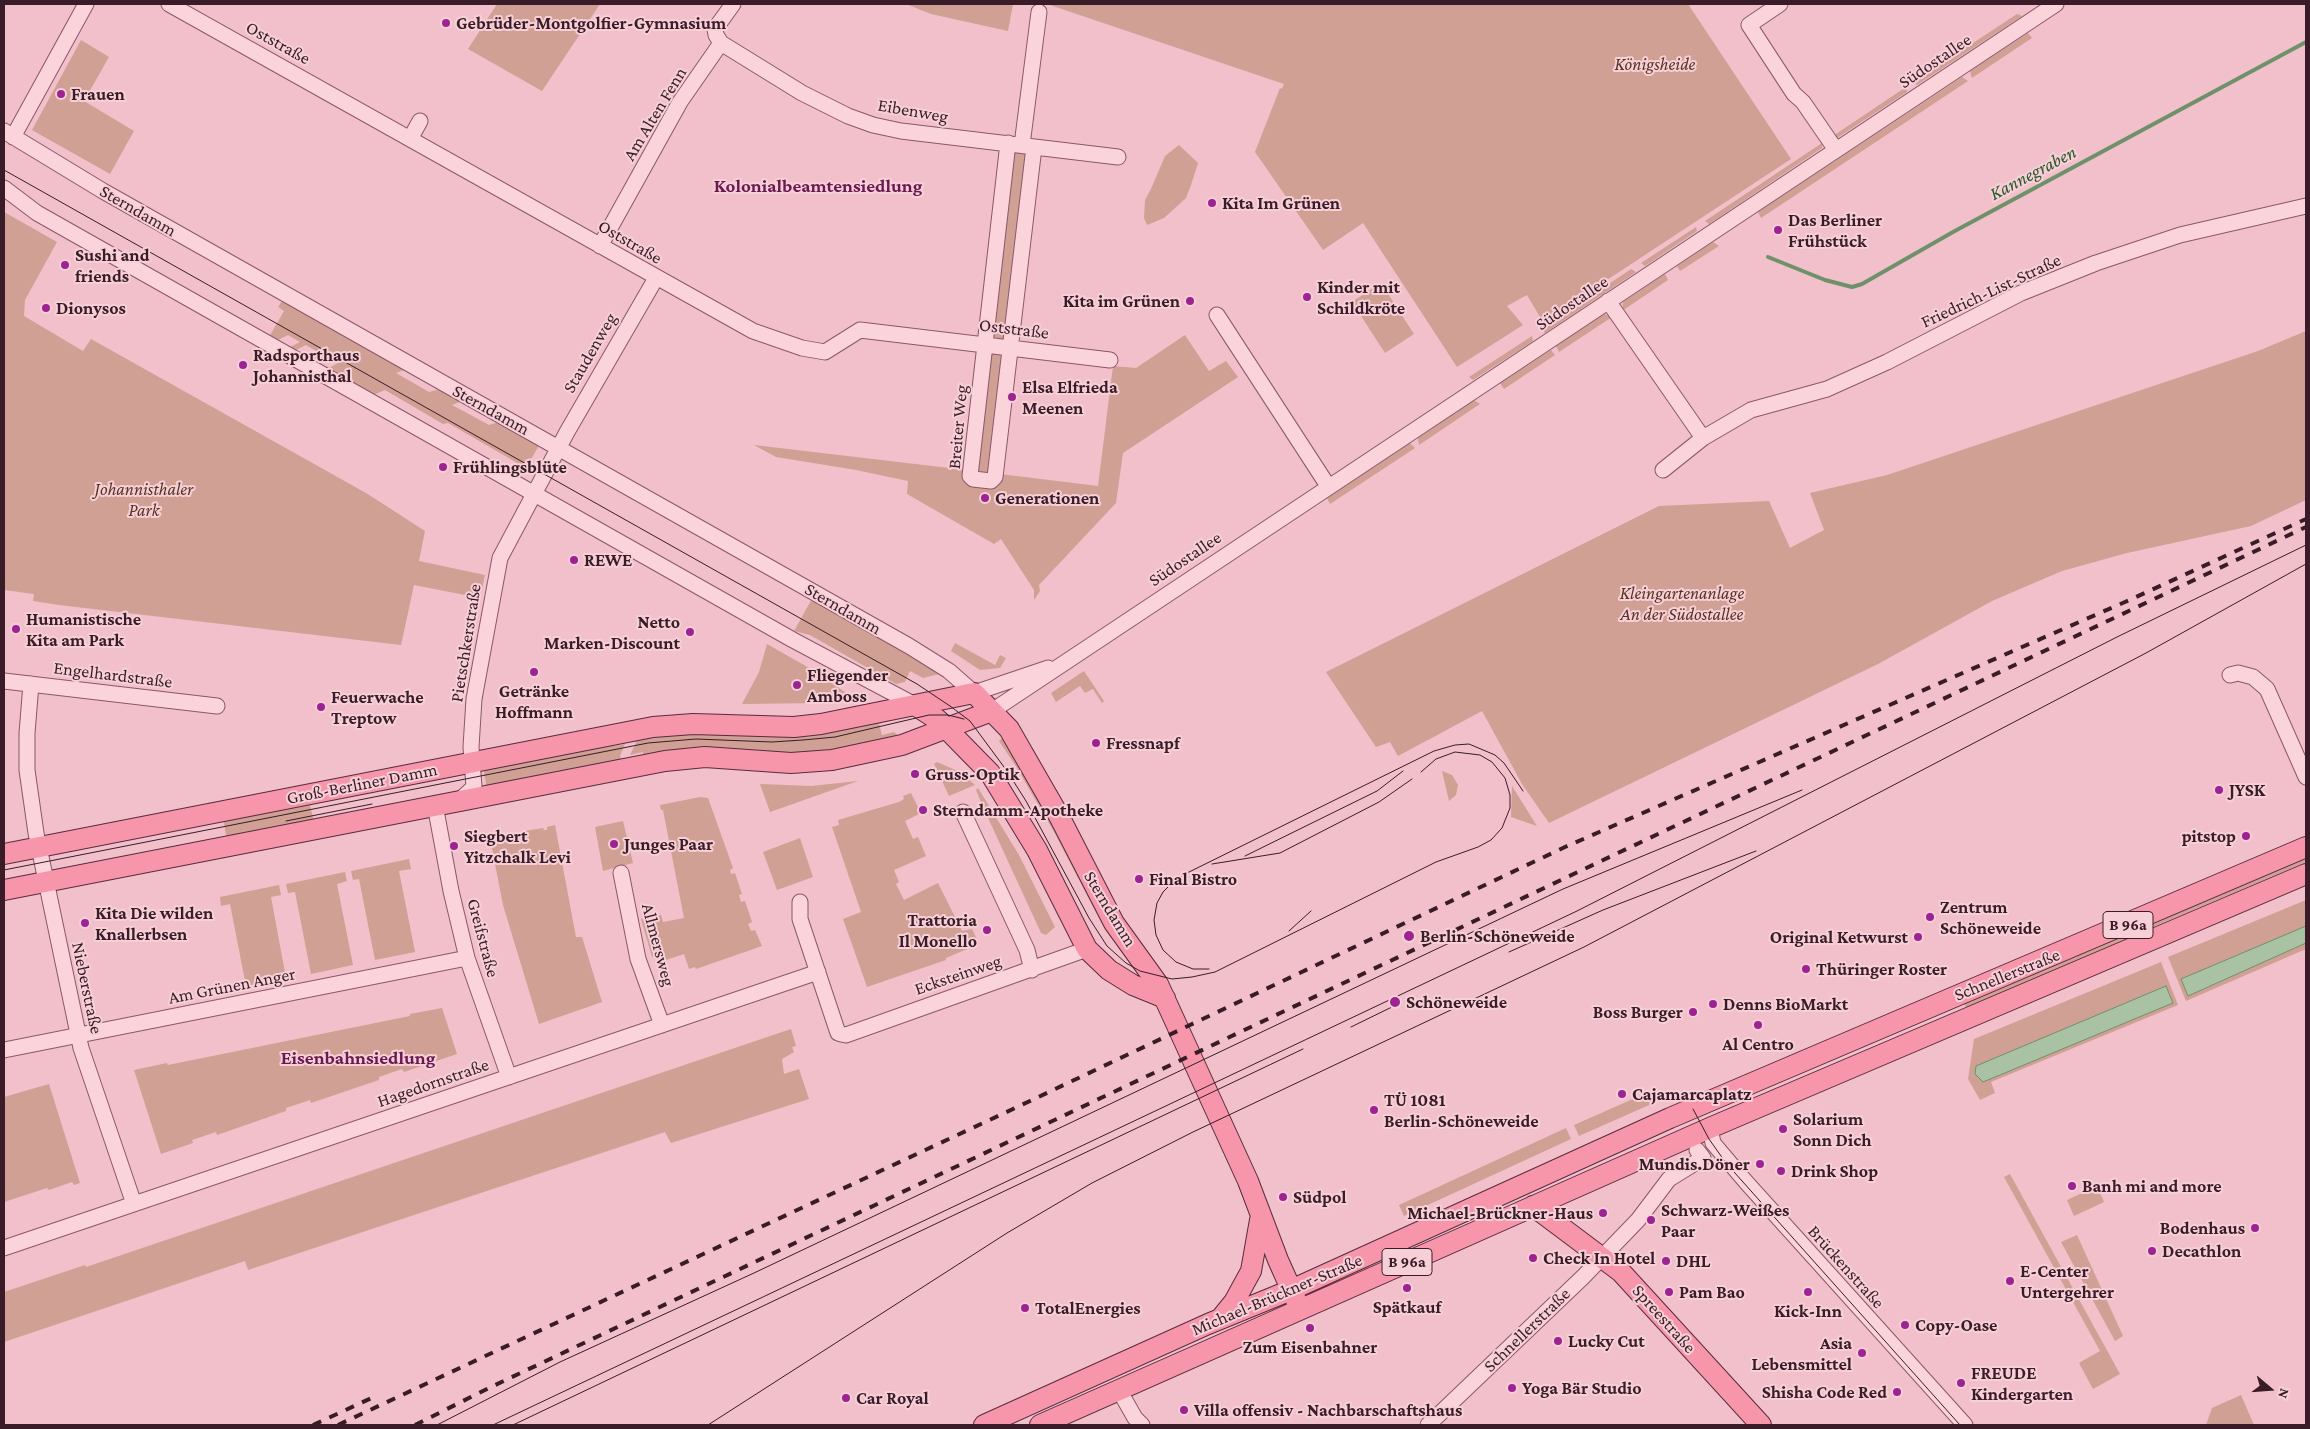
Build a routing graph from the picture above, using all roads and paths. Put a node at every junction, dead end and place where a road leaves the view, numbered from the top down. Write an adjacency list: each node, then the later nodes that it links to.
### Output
1 (86, 4): 9 (street)
2 (169, 4): 10 (street, Oststraße)
3 (733, 4): 7 (street)
4 (1780, 4): 12 (street)
5 (2056, 4): 12 (street, Südostallee)
6 (1039, 12): 11 (street, Breiter Weg)
7 (721, 43): 11 (street, Eibenweg); 16 (street, Am Alten Fenn)
8 (420, 121): 10 (street)
9 (8, 134): 24 (street, Sterndamm)
10 (410, 139): 16 (street, Oststraße)
11 (1022, 145): 13 (street, Eibenweg); 20 (street, Breiter Weg); 21 (street, Breiter Weg)
12 (1836, 150): 18 (street, Südostallee)
13 (1118, 157)
14 (4, 188): 27 (street, Sterndamm)
15 (2306, 206): 23 (street, Friedrich-List-Straße)
16 (600, 246): 17 (street, Oststraße)
17 (656, 278): 20 (street, Oststraße); 24 (street, Staudenweg)
18 (1608, 300): 23 (street); 26 (street, Südostallee)
19 (1217, 315): 26 (street)
20 (985, 344): 21 (street, Oststraße); 21 (street, Breiter Weg)
21 (1011, 347): 22 (street, Oststraße)
22 (1110, 360)
23 (1703, 438): 25 (street, Friedrich-List-Straße)
24 (558, 448): 27 (street, Staudenweg); 32 (street, Sterndamm)
25 (1663, 470)
26 (1328, 486): 28 (street, Südostallee)
27 (534, 493): 33 (street, Sterndamm); 37 (street, Pietschkerstraße)
28 (1063, 662): 32 (street, Südostallee); 35 (street, Südostallee)
29 (2230, 674): 38 (street)
30 (4, 681): 31 (street, Engelhardstraße)
31 (31, 684): 34 (street, Engelhardstraße); 42 (street, Nieberstraße)
32 (974, 693): 33 (main road); 35 (main road, Sterndamm)
33 (915, 705): 36 (main road, Sterndamm); 37 (main road, Groß-Berliner Damm)
34 (217, 706)
35 (992, 711): 36 (main road); 54 (main road, Sterndamm)
36 (947, 729): 39 (main road, Groß-Berliner Damm); 50 (main road, Sterndamm)
37 (474, 762): 39 (street, Pietschkerstraße); 42 (main road, Groß-Berliner Damm)
38 (2306, 777)
39 (460, 800): 40 (main road, Groß-Berliner Damm)
40 (435, 805): 47 (main road, Groß-Berliner Damm); 51 (street, Greifstraße)
41 (963, 812): 52 (street)
42 (38, 847): 44 (main road, Groß-Berliner Damm); 47 (street, Nieberstraße)
43 (2306, 847): 59 (main road, Schnellerstraße / B 96a)
44 (4, 854)
45 (621, 873): 55 (street, Allmersweg)
46 (2306, 874): 60 (main road, Schnellerstraße / B 96a)
47 (46, 882): 48 (main road, Groß-Berliner Damm); 56 (street, Nieberstraße)
48 (4, 890)
49 (800, 902): 53 (street)
50 (1076, 952): 52 (street, Ecksteinweg); 54 (main road, Sterndamm)
51 (467, 958): 56 (street, Am Grünen Anger); 58 (street, Greifstraße)
52 (1032, 970): 53 (street, Ecksteinweg)
53 (818, 972): 55 (street, Hagedornstraße)
54 (1165, 998): 64 (main road, Sterndamm)
55 (662, 1025): 58 (street, Hagedornstraße)
56 (78, 1036): 57 (street, Am Grünen Anger); 62 (street, Nieberstraße)
57 (4, 1050)
58 (509, 1077): 62 (street, Hagedornstraße)
59 (1707, 1103): 60 (main road); 67 (main road, Michael-Brückner-Straße / B 96a)
60 (1711, 1127): 63 (main road, Michael-Brückner-Straße / B 96a); 76 (street, Brückenstraße)
61 (1696, 1150): 66 (street, Schnellerstraße)
62 (134, 1204): 65 (street, Hagedornstraße)
63 (1533, 1206): 66 (main road, Spreestraße); 68 (main road, Michael-Brückner-Straße / B 96a)
64 (1260, 1218): 67 (main road, Sterndamm); 69 (main road)
65 (4, 1248)
66 (1602, 1256): 74 (street, Schnellerstraße); 75 (main road, Spreestraße)
67 (1291, 1290): 68 (main road, Sterndamm); 69 (main road, Michael-Brückner-Straße / B 96a)
68 (1300, 1309): 70 (main road, Michael-Brückner-Straße / B 96a)
69 (1221, 1318): 71 (main road, Michael-Brückner-Straße / B 96a)
70 (1119, 1390): 72 (main road, Michael-Brückner-Straße / B 96a); 73 (street)
71 (984, 1425)
72 (1040, 1425)
73 (1142, 1425)
74 (1428, 1425)
75 (1761, 1425)
76 (1965, 1425)

